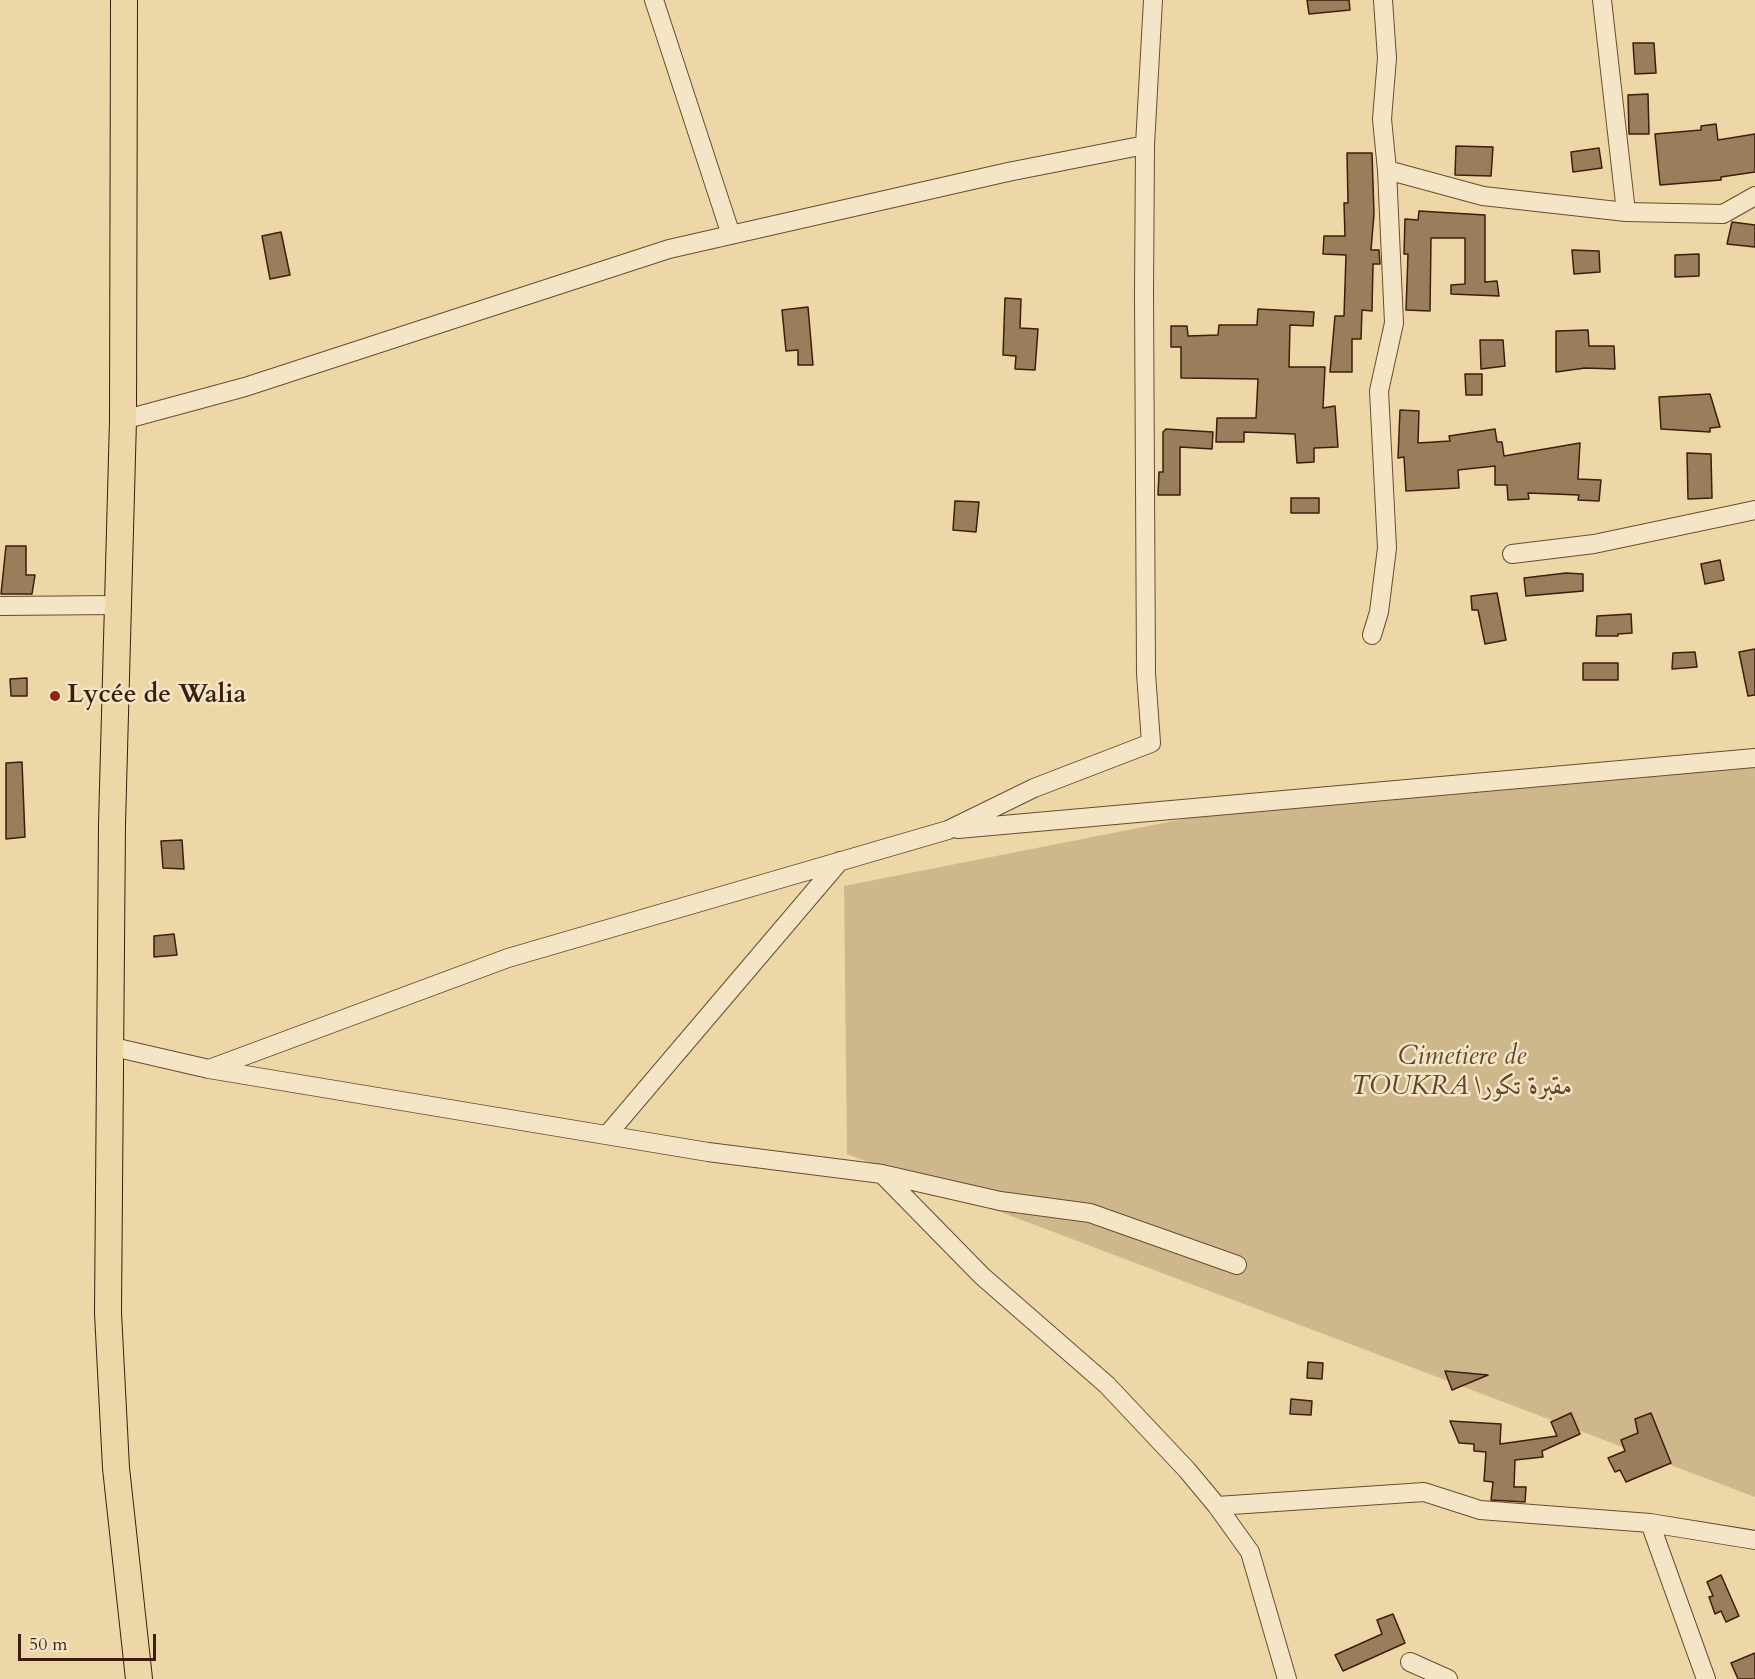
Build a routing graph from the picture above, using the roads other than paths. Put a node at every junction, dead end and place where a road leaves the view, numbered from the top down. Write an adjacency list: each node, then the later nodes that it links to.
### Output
1 (124, 0): 11 (highway)
2 (654, 0): 10 (street)
3 (1153, 0): 6 (street)
4 (1383, 0): 7 (street)
5 (1602, 0): 9 (street)
6 (1145, 145): 10 (street); 18 (street)
7 (1387, 170): 9 (street); 16 (street)
8 (1755, 196): 9 (street)
9 (1626, 212)
10 (732, 235): 11 (street)
11 (123, 420): 14 (highway)
12 (1755, 510): 13 (street)
13 (1512, 554)
14 (118, 605): 15 (street); 20 (highway)
15 (0, 606)
16 (1372, 635)
17 (1755, 758): 18 (street)
18 (948, 830): 19 (street)
19 (840, 861): 21 (street); 22 (street)
20 (109, 1046): 21 (street); 29 (highway)
21 (209, 1069): 22 (street)
22 (607, 1135): 23 (street)
23 (882, 1174): 24 (street); 25 (street)
24 (1237, 1265)
25 (1217, 1506): 26 (street); 30 (street)
26 (1650, 1522): 27 (street); 32 (street)
27 (1755, 1540)
28 (1410, 1662): 31 (street)
29 (139, 1679)
30 (1287, 1679)
31 (1448, 1679)
32 (1706, 1679)

